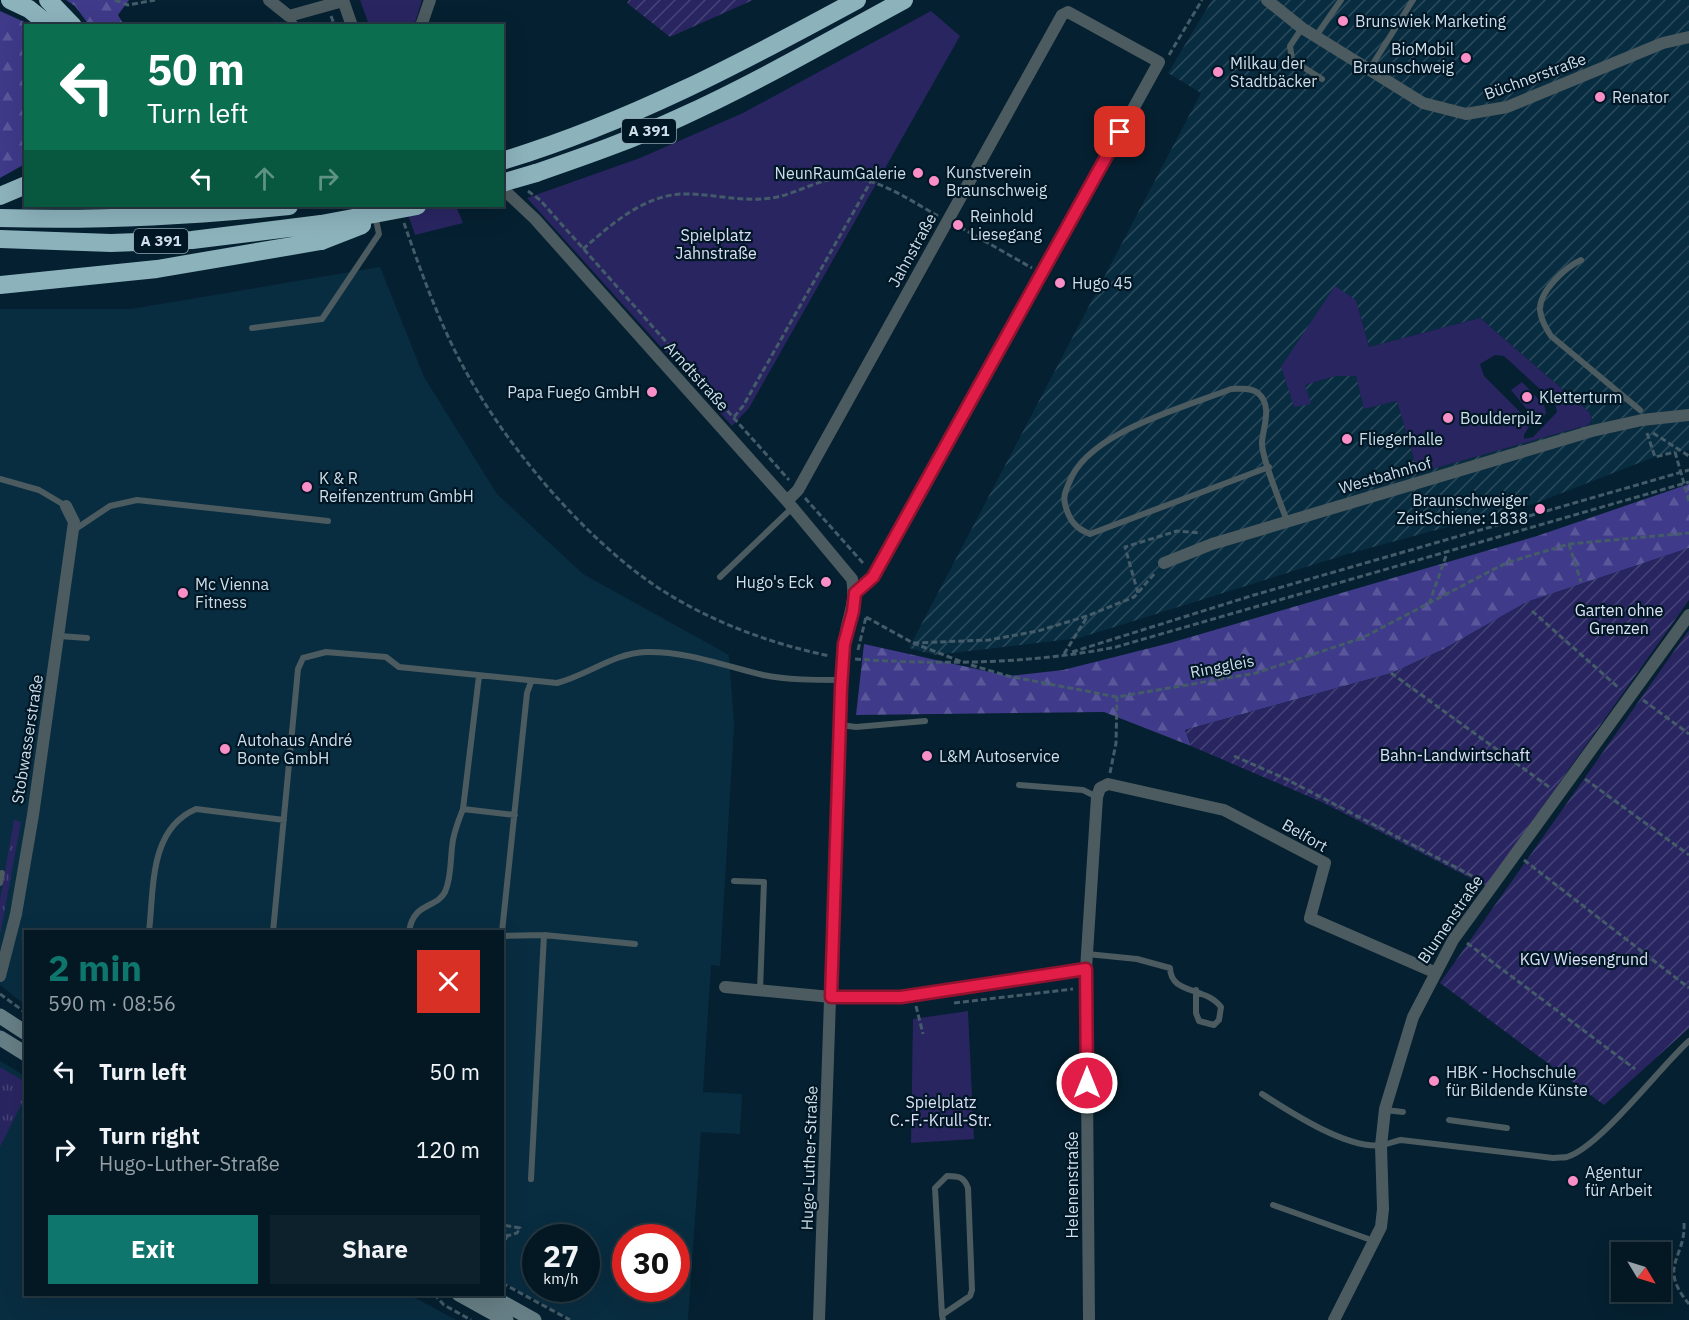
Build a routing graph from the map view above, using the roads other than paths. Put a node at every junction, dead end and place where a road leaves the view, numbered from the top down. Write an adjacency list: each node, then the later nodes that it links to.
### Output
1 (10, 0): 12 (highway)
2 (48, 0): 13 (highway)
3 (269, 0): 11 (street)
4 (343, 0): 11 (street); 14 (street)
5 (430, 0): 15 (street)
6 (857, 0): 21 (highway, A 391)
7 (904, 0): 22 (highway, A 391, bridge)
8 (1341, 0): 17 (lane)
9 (1413, 0): 19 (lane)
10 (1272, 2): 16 (street, Büchnerstraße)
11 (293, 21)
12 (48, 24)
13 (71, 24)
14 (351, 24)
15 (422, 24)
16 (1302, 28): 17 (street, Büchnerstraße); 20 (lane)
17 (1316, 37): 19 (street, Büchnerstraße)
18 (1689, 37): 19 (street, Büchnerstraße)
19 (1369, 70)
20 (1322, 79)
21 (504, 160)
22 (504, 182)
23 (24, 186): 25 (highway)
24 (504, 190): 39 (street, Arndtstraße)
25 (0, 196)
26 (280, 207): 29 (highway, A 391)
27 (373, 207): 34 (lane)
28 (403, 210): 30 (highway, bridge)
29 (0, 218)
30 (321, 233): 31 (highway, A 391); 33 (highway)
31 (0, 239)
32 (1581, 260): 35 (lane)
33 (0, 285)
34 (252, 328)
35 (1640, 410)
36 (1689, 416): 42 (street, Westbahnhof)
37 (1269, 467): 37 (lane); 42 (lane)
38 (0, 480): 40 (lane)
39 (790, 504): 45 (lane); 46 (street, Arndtstraße); 46 (street, Jahnstraße)
40 (66, 506): 43 (street, Stobwasserstraße)
41 (328, 521): 43 (lane)
42 (1287, 522): 44 (street, Westbahnhof)
43 (73, 530): 48 (street, Stobwasserstraße)
44 (1164, 563)
45 (720, 577)
46 (855, 593): 51 (street, Hugo-Luther-Straße)
47 (1689, 615): 72 (street, Blumenstraße)
48 (59, 636): 49 (lane); 73 (street, Stobwasserstraße)
49 (87, 638)
50 (479, 676): 52 (lane); 57 (lane); 59 (lane)
51 (841, 680): 52 (lane); 54 (street, Hugo-Luther-Straße)
52 (531, 682): 58 (lane)
53 (925, 721): 54 (lane)
54 (840, 725): 77 (street, Hugo-Luther-Straße)
55 (1019, 785): 56 (lane)
56 (1096, 797): 70 (street, Helenenstraße); 72 (street, Belfort)
57 (463, 809): 58 (lane); 65 (lane)
58 (515, 815): 66 (lane)
59 (284, 820): 63 (lane); 64 (lane)
60 (2, 873): 62 (lane)
61 (734, 881): 75 (lane)
62 (0, 883)
63 (149, 930)
64 (273, 930)
65 (410, 930)
66 (502, 930)
67 (504, 934): 68 (lane)
68 (544, 935): 69 (lane); 89 (lane)
69 (635, 944)
70 (1087, 954): 71 (street, Helenenstraße); 76 (lane)
71 (1086, 969): 77 (street); 98 (street, Helenenstraße)
72 (1434, 972): 84 (street, Blumenstraße)
73 (0, 976)
74 (725, 987): 75 (street)
75 (760, 990): 77 (street)
76 (1196, 990): 76 (lane)
77 (831, 997): 97 (street, Hugo-Luther-Straße)
78 (0, 1016): 79 (main road)
79 (24, 1032)
80 (0, 1038): 82 (main road)
81 (1689, 1041): 88 (lane)
82 (24, 1053)
83 (1262, 1094): 88 (lane)
84 (1385, 1110): 85 (lane); 88 (street, Blumenstraße)
85 (1403, 1112)
86 (1449, 1120): 87 (lane)
87 (1508, 1128)
88 (1381, 1146): 91 (street, Blumenstraße)
89 (531, 1179)
90 (1273, 1205): 91 (lane)
91 (1374, 1241): 99 (street, Blumenstraße)
92 (463, 1296): 95 (main road)
93 (491, 1296): 96 (main road)
94 (943, 1317): 94 (lane)
95 (506, 1320)
96 (534, 1320)
97 (819, 1320)
98 (1089, 1320)
99 (1334, 1320)

